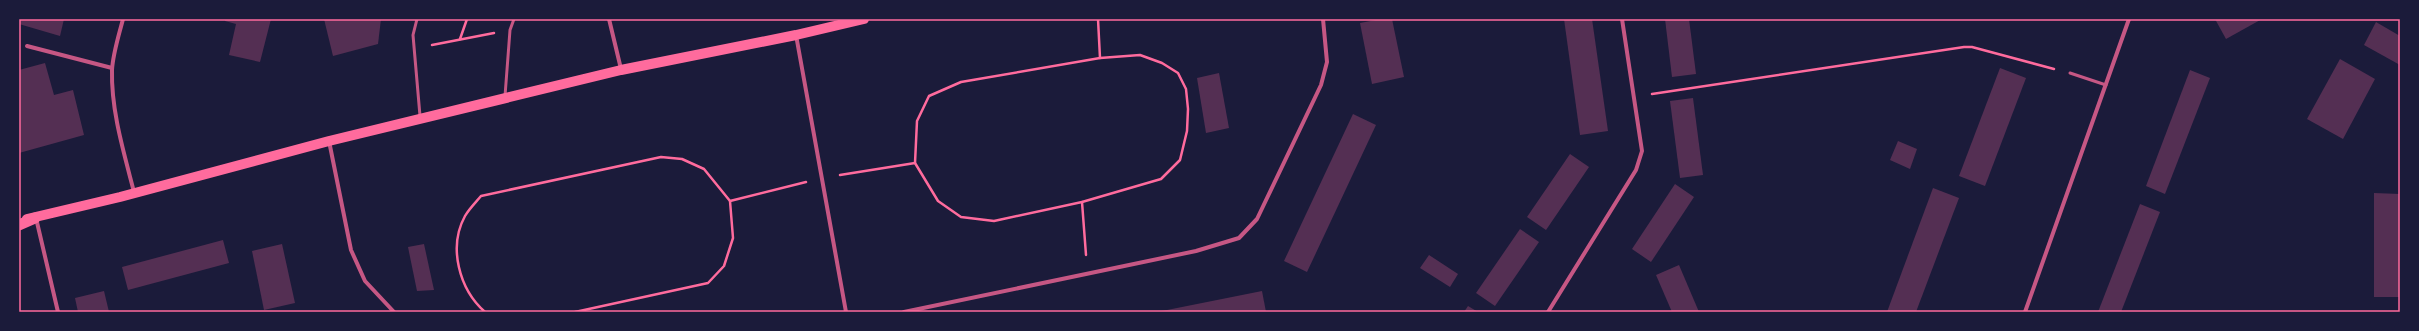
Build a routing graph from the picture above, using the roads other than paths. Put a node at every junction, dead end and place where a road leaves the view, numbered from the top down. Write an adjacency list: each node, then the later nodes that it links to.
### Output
1 (123, 19): 11 (street)
2 (417, 19): 16 (lane)
3 (514, 19): 15 (lane)
4 (609, 19): 12 (street)
5 (864, 19): 9 (main road)
6 (1324, 19): 25 (street)
7 (1622, 19): 26 (street)
8 (2129, 19): 14 (street)
9 (796, 35): 12 (main road); 24 (street)
10 (27, 46): 11 (street)
11 (112, 68): 18 (street)
12 (621, 70): 15 (main road)
13 (2070, 73): 14 (lane)
14 (2106, 85): 27 (street)
15 (504, 98): 16 (main road)
16 (420, 118): 17 (main road)
17 (329, 141): 18 (main road); 23 (street)
18 (134, 193): 19 (main road)
19 (35, 218): 20 (main road); 21 (highway); 22 (street)
20 (19, 221)
21 (19, 225)
22 (58, 312)
23 (394, 312)
24 (846, 312)
25 (904, 312)
26 (1548, 312)
27 (2025, 312)

